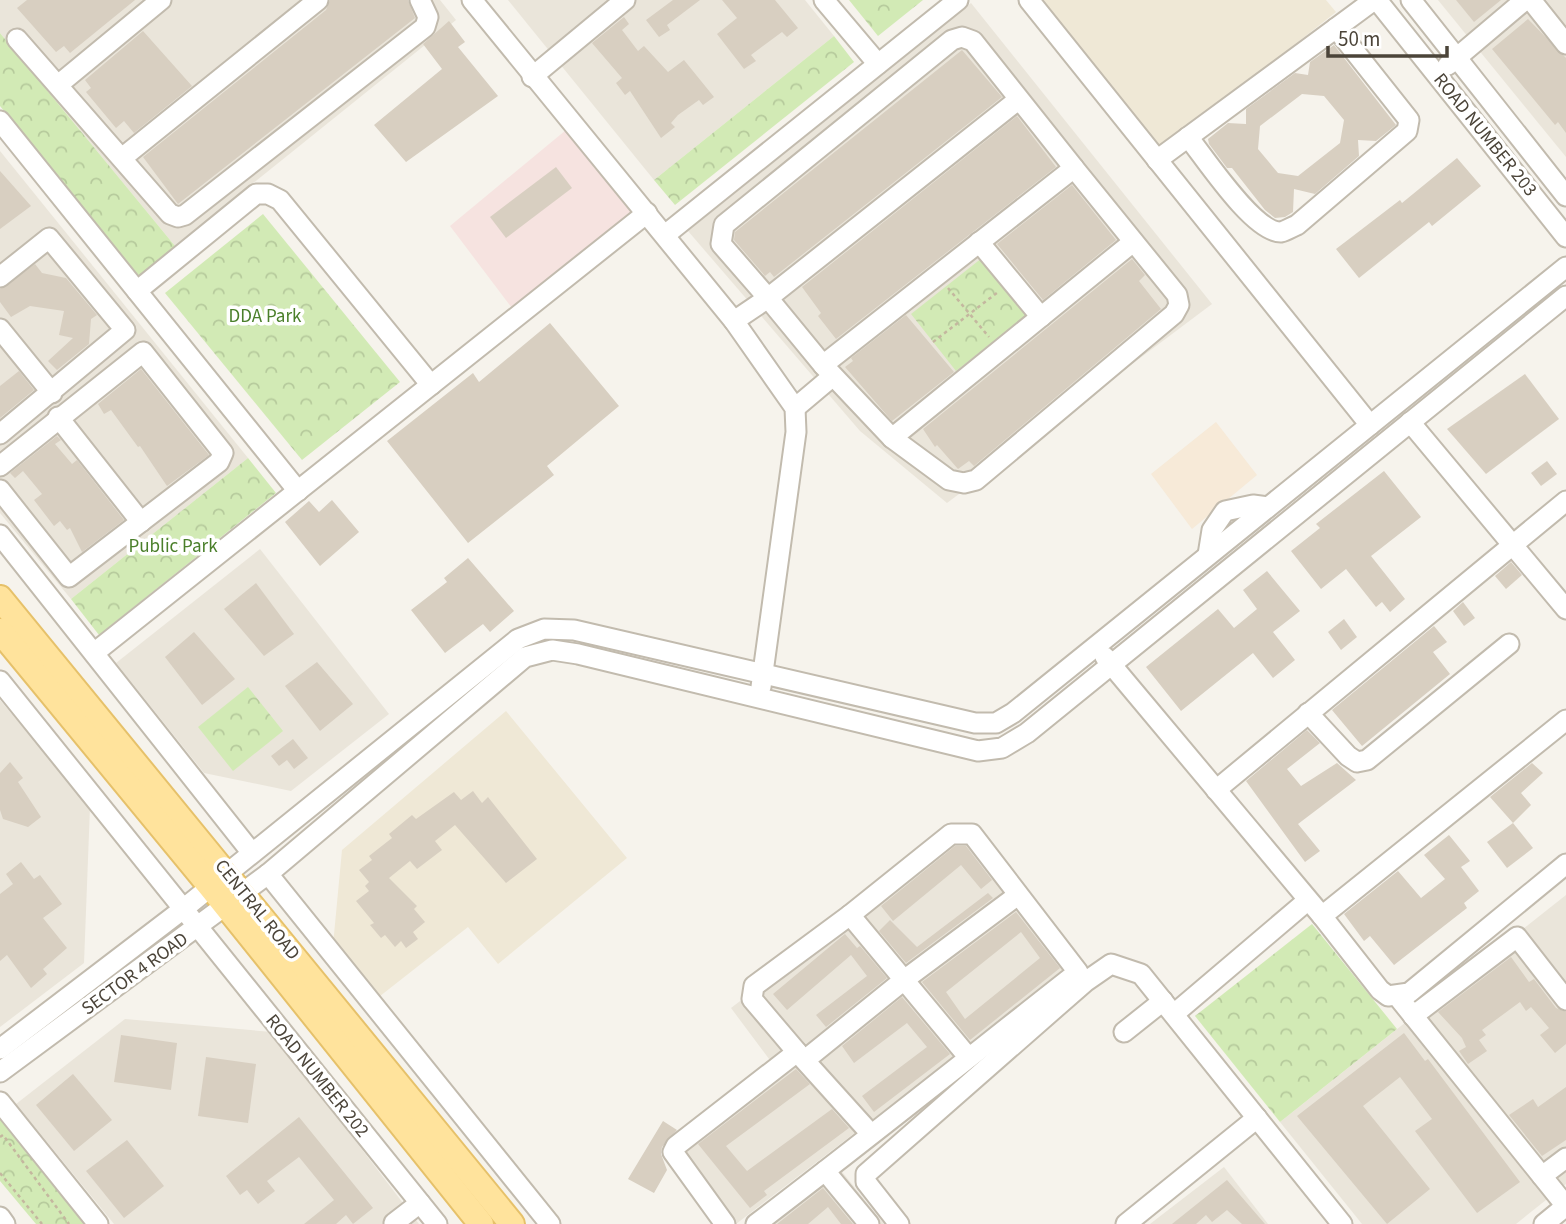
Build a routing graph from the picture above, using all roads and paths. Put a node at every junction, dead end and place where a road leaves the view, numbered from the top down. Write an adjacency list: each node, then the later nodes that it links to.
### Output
1 (161, 0): 20 (street)
2 (318, 0): 24 (street)
3 (420, 0): 26 (street)
4 (472, 0): 19 (street)
5 (625, 0): 19 (street)
6 (824, 0): 17 (street)
7 (958, 0): 17 (street)
8 (1029, 0): 25 (street)
9 (1376, 0): 13 (street); 18 (street, ROAD NUMBER 203)
10 (1411, 0): 16 (street, ROAD NUMBER 203)
11 (1524, 0): 16 (street)
12 (1531, 0): 15 (street)
13 (1336, 28): 23 (street); 23 (street)
14 (18, 39): 20 (street)
15 (1566, 44)
16 (1457, 58): 18 (street); 29 (street, ROAD NUMBER 203)
17 (878, 64): 31 (street)
18 (1437, 75): 32 (street, ROAD NUMBER 203)
19 (532, 77): 30 (street)
20 (58, 85): 24 (street)
21 (1018, 100): 27 (street); 41 (street); 41 (street)
22 (0, 121): 39 (street)
23 (1188, 137): 25 (street)
24 (122, 158): 26 (street)
25 (1157, 160): 58 (street)
26 (250, 164): 28 (street)
27 (1074, 168): 33 (street); 34 (street)
28 (268, 194): 39 (street); 53 (street)
29 (1566, 196)
30 (647, 213): 31 (street); 53 (street)
31 (664, 235): 45 (street)
32 (1566, 237)
33 (979, 242): 36 (street); 38 (street)
34 (1133, 242): 44 (street); 60 (street)
35 (1566, 267): 58 (street, SECTOR 4 ROAD)
36 (937, 275): 43 (path); 52 (street)
37 (0, 276): 47 (street)
38 (1012, 281): 43 (path); 44 (street)
39 (137, 291): 42 (street)
40 (1566, 296): 57 (street, SECTOR 4 ROAD)
41 (768, 298): 45 (street); 52 (street)
42 (150, 307): 47 (street); 48 (street)
43 (970, 314): 49 (path); 50 (path)
44 (1041, 317): 50 (street)
45 (734, 321): 55 (street)
46 (0, 329): 54 (street)
47 (125, 330): 54 (street)
48 (169, 330): 51 (street); 63 (street)
49 (933, 342)
50 (1000, 350): 60 (street)
51 (143, 352): 56 (street); 65 (street)
52 (828, 371): 55 (street); 60 (street)
53 (431, 385): 63 (street)
54 (52, 393): 59 (street)
55 (795, 408): 75 (street)
56 (58, 417): 61 (street); 65 (street)
57 (1410, 422): 67 (street); 74 (street, SECTOR 4 ROAD)
58 (1370, 425): 72 (street, SECTOR 4 ROAD)
59 (0, 434)
60 (892, 438)
61 (0, 466)
62 (0, 490): 65 (street)
63 (298, 491): 73 (street)
64 (1566, 501): 67 (street)
65 (141, 522)
66 (0, 535): 73 (street)
67 (1513, 543): 69 (street); 78 (street)
68 (0, 598): 84 (main road, CENTRAL ROAD)
69 (1566, 609)
70 (0, 631): 84 (main road, CENTRAL ROAD)
71 (1509, 644): 78 (street)
72 (1096, 646): 74 (street); 75 (street, SECTOR 4 ROAD)
73 (94, 653): 81 (street)
74 (1111, 665): 77 (street, SECTOR 4 ROAD); 80 (street)
75 (763, 674): 77 (street); 81 (street, SECTOR 4 ROAD)
76 (0, 681): 87 (street, ROAD NUMBER 202)
77 (760, 698): 83 (street, SECTOR 4 ROAD)
78 (1308, 713): 80 (street)
79 (1566, 719): 89 (street)
80 (1216, 790): 86 (street)
81 (252, 853): 84 (street, SECTOR 4 ROAD)
82 (1566, 863): 93 (street)
83 (268, 874): 84 (street, SECTOR 4 ROAD); 121 (street)
84 (226, 890): 87 (street, SECTOR 4 ROAD); 90 (street, SECTOR 4 ROAD); 119 (main road, CENTRAL ROAD); 120 (main road, CENTRAL ROAD)
85 (1018, 895): 88 (street); 91 (street); 92 (street)
86 (1307, 901): 89 (street); 95 (street)
87 (182, 910): 90 (street, ROAD NUMBER 202); 98 (street, SECTOR 4 ROAD)
88 (850, 915): 92 (street); 99 (street)
89 (1322, 916): 93 (street)
90 (197, 928): 101 (street, SECTOR 4 ROAD); 110 (street, ROAD NUMBER 202)
91 (1082, 977): 95 (street); 100 (street); 125 (street)
92 (904, 980): 99 (street); 100 (street)
93 (1398, 997): 96 (street)
94 (1566, 1000): 96 (street)
95 (1169, 1007): 97 (street); 103 (street)
96 (1413, 1016): 109 (street)
97 (1124, 1032)
98 (0, 1049)
99 (801, 1056): 104 (street); 122 (street)
100 (969, 1058): 104 (street)
101 (0, 1072)
102 (0, 1102): 116 (street)
103 (1257, 1118): 126 (street); 127 (street)
104 (871, 1134): 107 (street)
105 (0, 1137): 115 (path)
106 (1566, 1158): 109 (street)
107 (825, 1171): 123 (street); 124 (street)
108 (0, 1173): 114 (path)
109 (1542, 1176): 111 (street)
110 (420, 1203): 117 (street); 118 (street, ROAD NUMBER 202)
111 (1566, 1206): 128 (street)
112 (0, 1217): 113 (street)
113 (5, 1224)
114 (42, 1224)
115 (69, 1224)
116 (98, 1224)
117 (394, 1224)
118 (437, 1224)
119 (481, 1224)
120 (512, 1224)
121 (550, 1224)
122 (725, 1224)
123 (756, 1224)
124 (869, 1224)
125 (899, 1224)
126 (1126, 1224)
127 (1342, 1224)
128 (1544, 1224)

